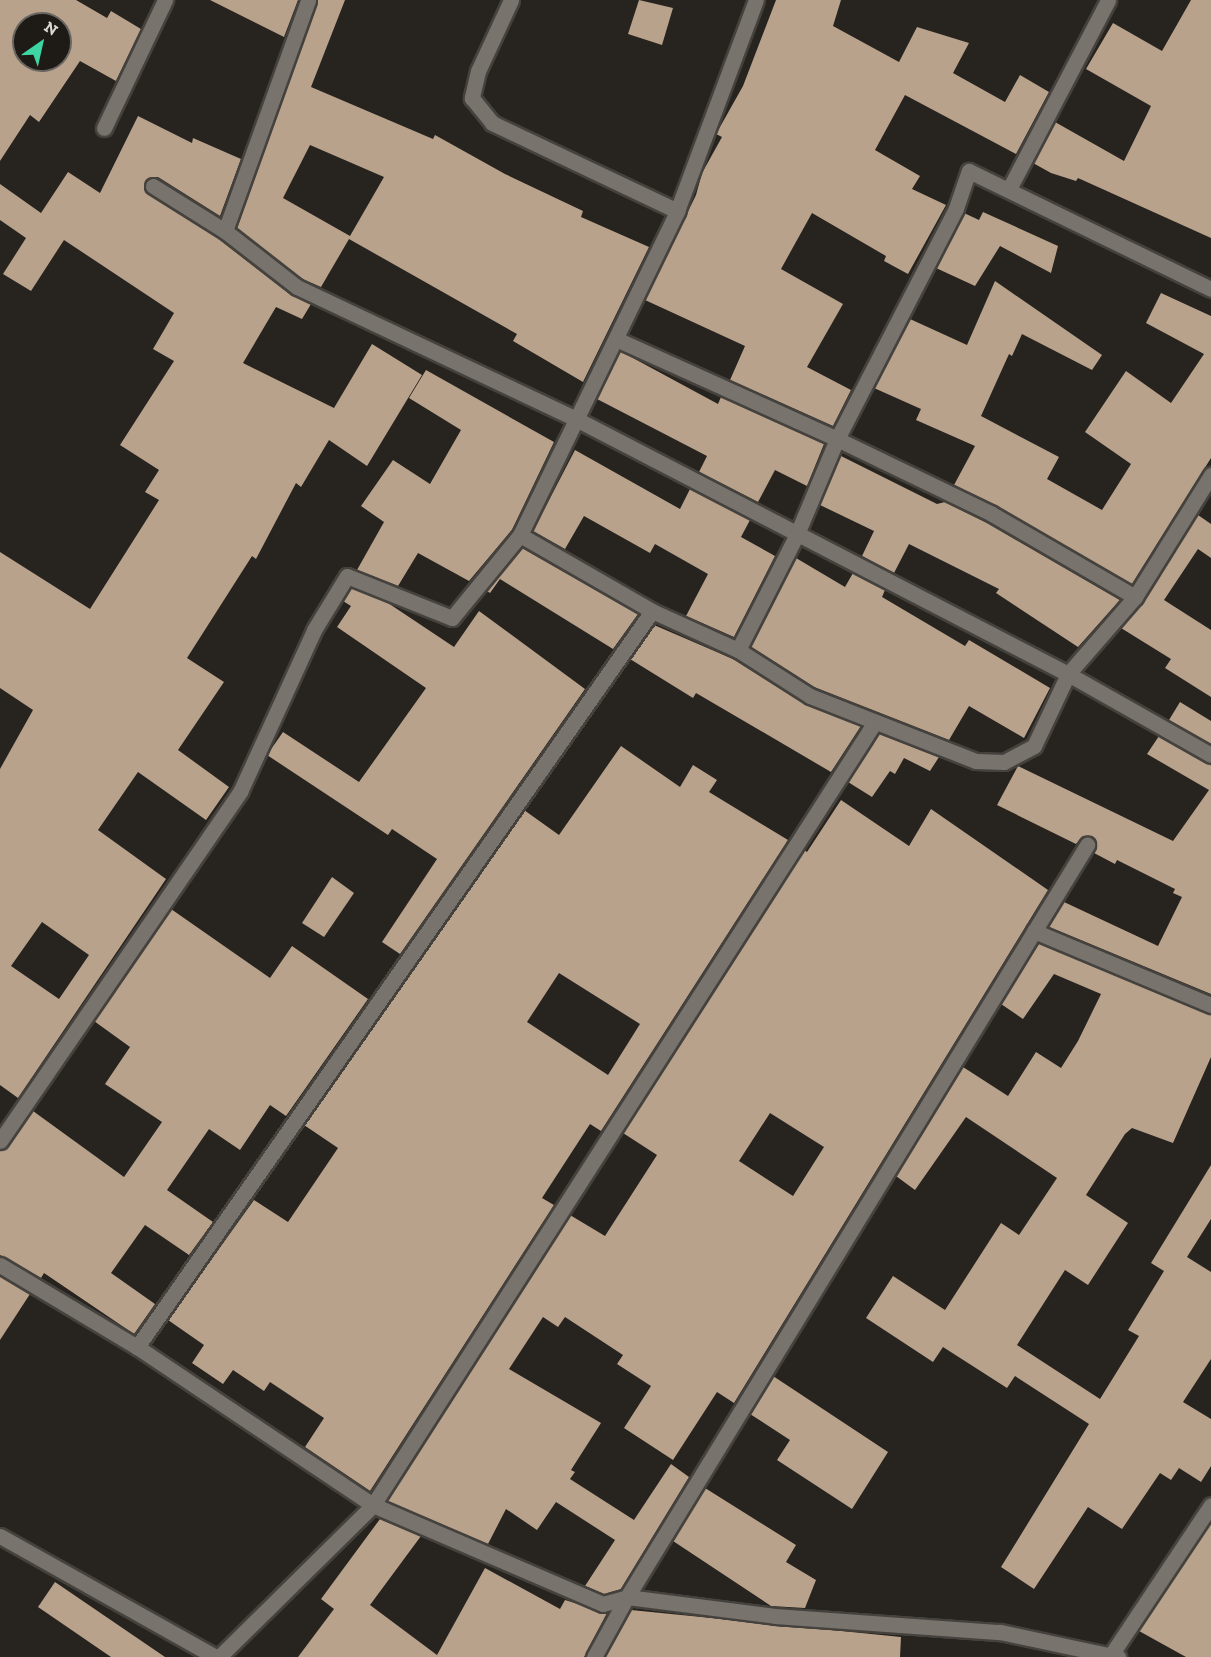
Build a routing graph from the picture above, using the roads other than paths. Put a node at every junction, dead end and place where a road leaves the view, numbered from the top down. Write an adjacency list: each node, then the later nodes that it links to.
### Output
1 (165, 0): 6 (street)
2 (308, 0): 10 (street)
3 (511, 0): 9 (street)
4 (756, 0): 9 (street)
5 (1108, 0): 8 (street)
6 (104, 128)
7 (153, 186): 10 (street)
8 (1010, 187): 11 (street); 14 (street)
9 (677, 211): 12 (street)
10 (225, 231): 13 (street)
11 (1211, 289)
12 (616, 339): 13 (street); 14 (street)
13 (578, 420): 16 (street); 17 (street)
14 (837, 439): 16 (street); 18 (street)
15 (1211, 475): 18 (street)
16 (797, 534): 20 (street); 21 (street)
17 (520, 535): 19 (street); 27 (street)
18 (1135, 597): 21 (street)
19 (652, 611): 20 (street); 29 (street)
20 (738, 650): 22 (street)
21 (1068, 674): 22 (street); 23 (street)
22 (875, 722): 30 (street)
23 (1211, 754)
24 (1087, 845): 25 (street)
25 (1034, 931): 26 (street); 33 (street)
26 (1211, 1005)
27 (0, 1141)
28 (0, 1265): 29 (street)
29 (136, 1347): 30 (street)
30 (373, 1505): 33 (street); 35 (street)
31 (1211, 1505): 34 (street)
32 (0, 1536): 35 (street)
33 (627, 1597): 34 (street); 36 (street)
34 (1114, 1656)
35 (217, 1657)
36 (594, 1657)

